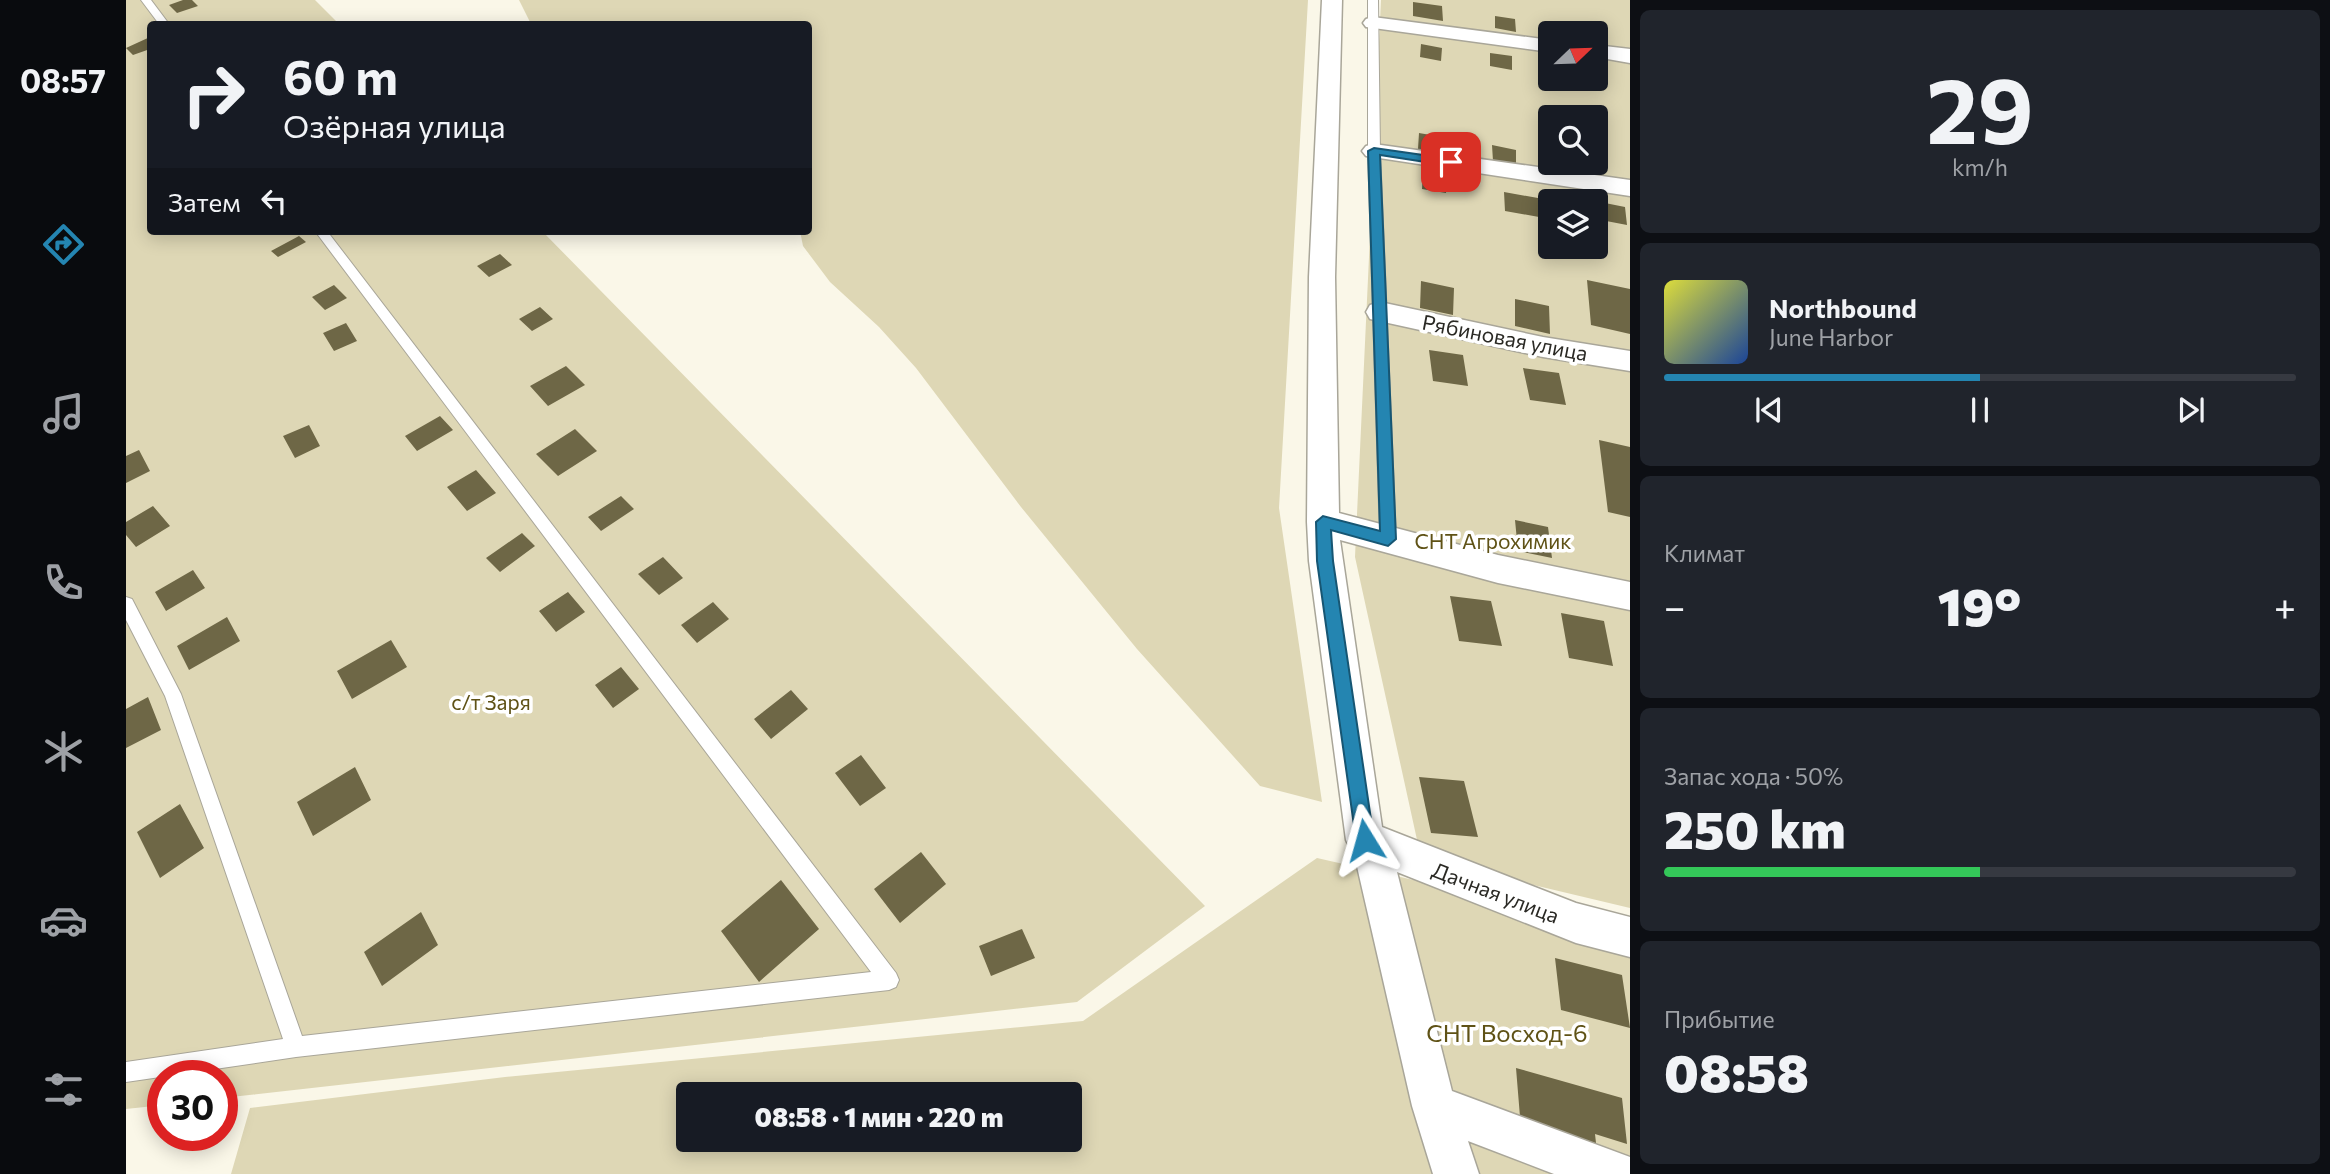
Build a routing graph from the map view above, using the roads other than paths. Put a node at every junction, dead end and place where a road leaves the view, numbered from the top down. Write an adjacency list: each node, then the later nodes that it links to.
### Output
1 (146, 0): 4 (lane)
2 (1332, 0): 14 (street)
3 (1373, 0): 5 (lane)
4 (162, 21)
5 (1373, 23): 6 (street); 9 (lane)
6 (1538, 44)
7 (1608, 53): 8 (street)
8 (1630, 56)
9 (1374, 151): 10 (street); 12 (lane)
10 (1630, 188)
11 (324, 235): 20 (lane)
12 (1380, 312): 13 (street, Рябиновая улица); 15 (lane)
13 (1630, 361)
14 (1323, 522): 15 (street); 18 (street)
15 (1388, 539): 16 (street)
16 (1630, 596)
17 (126, 604): 20 (lane)
18 (1365, 840): 19 (street, Дачная улица); 22 (street)
19 (1630, 937)
20 (296, 1047): 21 (lane)
21 (126, 1072)
22 (1434, 1106): 23 (street); 24 (street)
23 (1456, 1174)
24 (1615, 1174)

